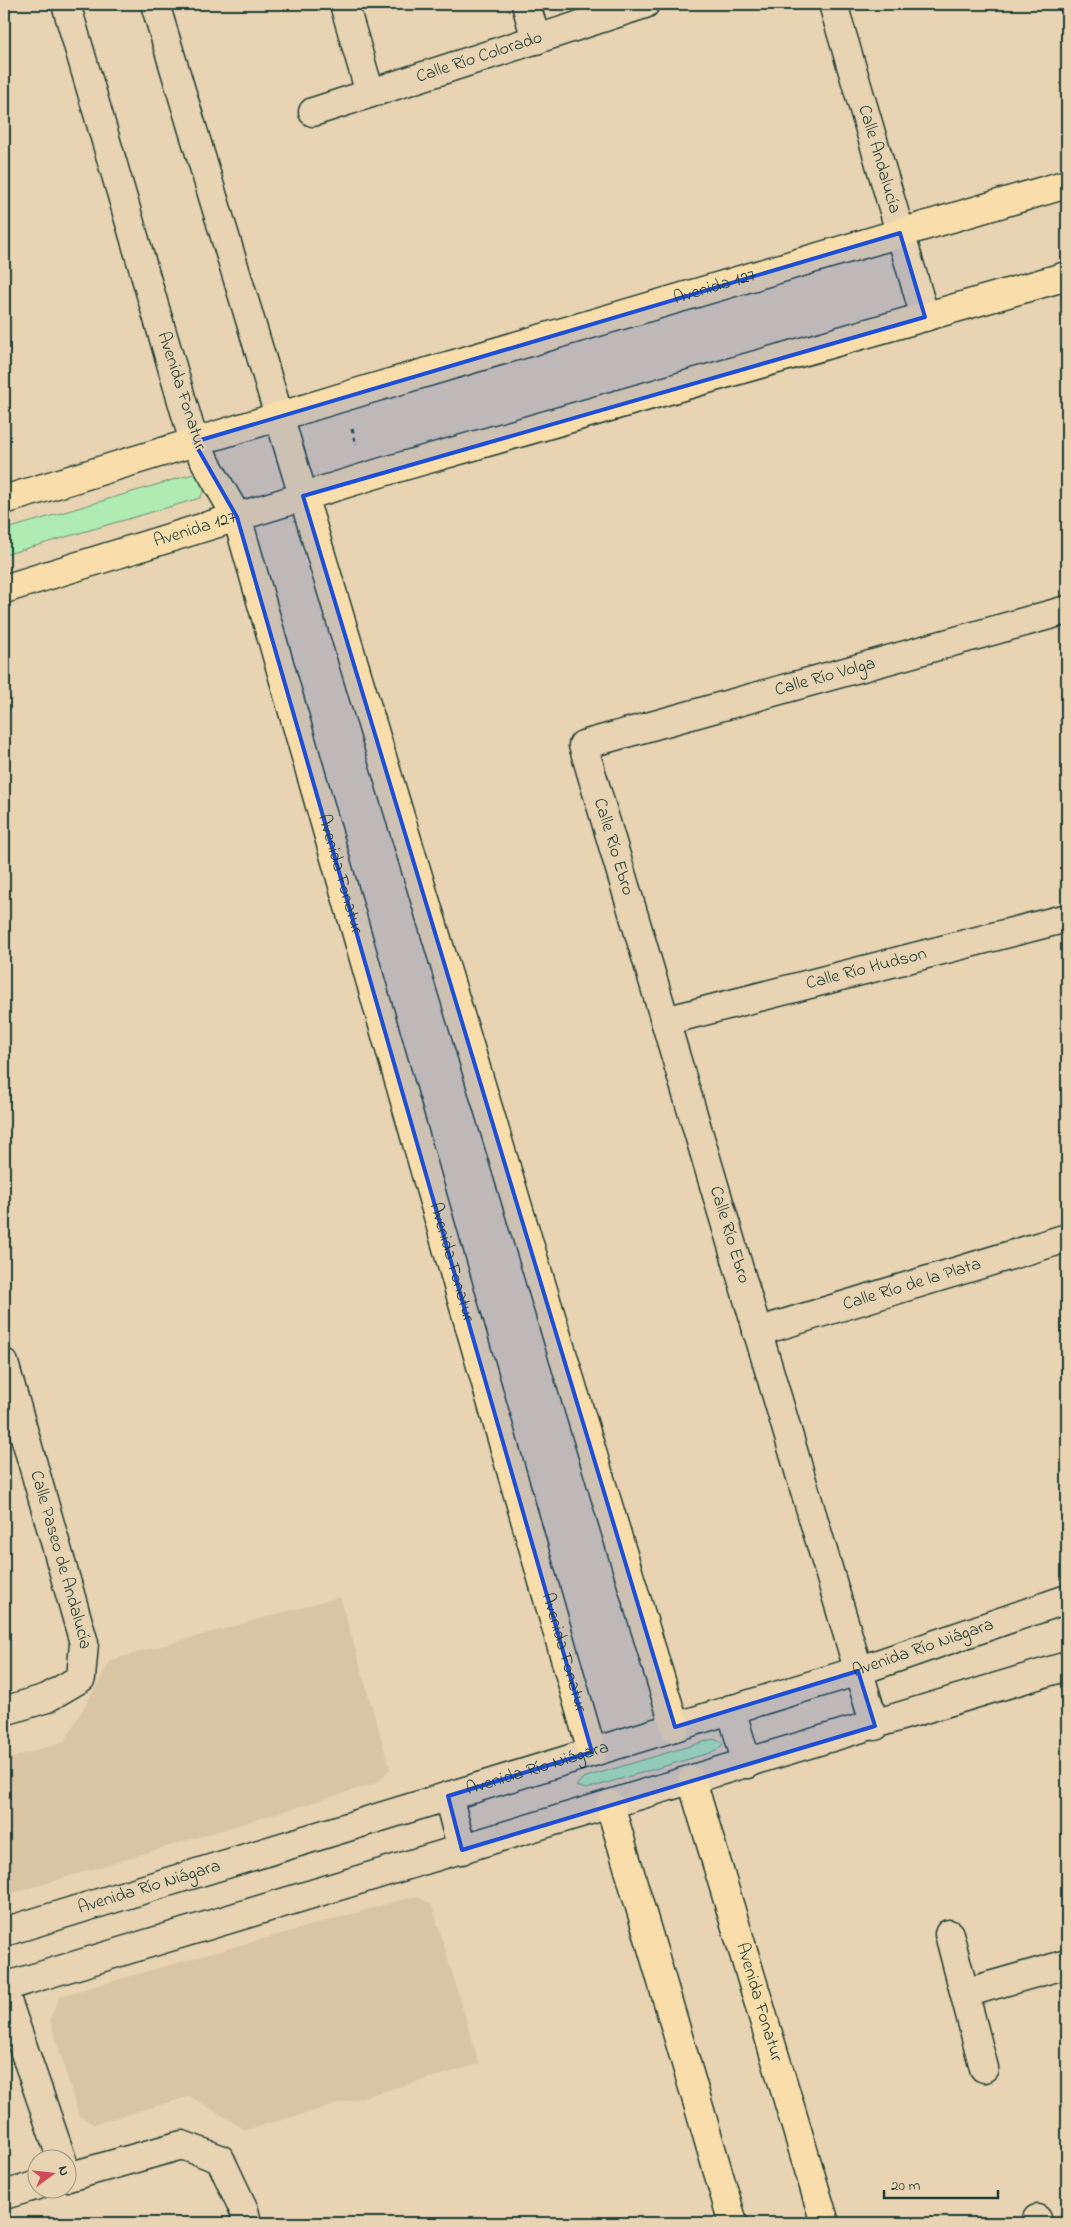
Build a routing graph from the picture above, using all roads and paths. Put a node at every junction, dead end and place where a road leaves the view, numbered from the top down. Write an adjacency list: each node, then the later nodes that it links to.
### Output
1 (66, 4): 16 (street, Avenida Fonatur)
2 (155, 4): 15 (street)
3 (344, 4): 8 (street)
4 (526, 4): 7 (street)
5 (646, 4): 7 (street, Calle Río Colorado)
6 (833, 4): 11 (street, Calle Andalucía)
7 (536, 40): 8 (street, Calle Río Colorado)
8 (370, 93): 9 (street, Calle Río Colorado)
9 (313, 112)
10 (1067, 184): 11 (main road, Avenida 127)
11 (900, 233): 13 (street, Calle Andalucía); 14 (main road, Avenida 127)
12 (1067, 276): 13 (main road, Avenida 127)
13 (925, 317): 17 (main road, Avenida 127)
14 (363, 391): 15 (main road, Avenida 127); 17 (path)
15 (279, 416): 16 (main road, Avenida 127); 18 (main road)
16 (194, 442): 19 (main road, Avenida 127); 20 (main road, Avenida Fonatur)
17 (386, 471): 18 (main road, Avenida 127)
18 (303, 496): 20 (main road, Avenida 127); 35 (main road)
19 (4, 500)
20 (237, 517): 21 (main road, Avenida 127); 36 (main road, Avenida Fonatur)
21 (4, 590)
22 (1067, 610): 23 (street, Calle Río Volga)
23 (582, 745): 25 (street, Calle Río Ebro)
24 (1067, 918): 25 (street, Calle Río Hudson)
25 (665, 1021): 27 (street, Calle Río Ebro)
26 (1067, 1238): 27 (street, Calle Río de la Plata)
27 (757, 1332): 31 (street, Calle Río Ebro)
28 (4, 1363): 33 (street, Calle Paseo de Andalucía)
29 (1067, 1599): 31 (street, Avenida Río Niágara)
30 (1067, 1666): 34 (street)
31 (858, 1671): 32 (street, Avenida Río Niágara); 34 (street, Calle Río Ebro)
32 (731, 1709): 35 (street, Avenida Río Niágara); 37 (street)
33 (4, 1711)
34 (874, 1726): 37 (street)
35 (674, 1727): 36 (street, Avenida Río Niágara)
36 (592, 1752): 39 (street, Avenida Río Niágara)
37 (747, 1764): 38 (street)
38 (692, 1781): 40 (street); 55 (main road, Avenida Fonatur)
39 (448, 1796): 41 (street); 42 (street, Avenida Río Niágara)
40 (610, 1805): 41 (street); 54 (main road)
41 (462, 1850): 45 (street)
42 (4, 1932)
43 (949, 1934): 47 (street)
44 (1067, 1964): 47 (street)
45 (4, 1987)
46 (4, 1992): 49 (street)
47 (964, 1993): 48 (street)
48 (984, 2068)
49 (59, 2150)
50 (78, 2174): 53 (street)
51 (28, 2188): 52 (street)
52 (4, 2195)
53 (247, 2223)
54 (733, 2223)
55 (825, 2223)

